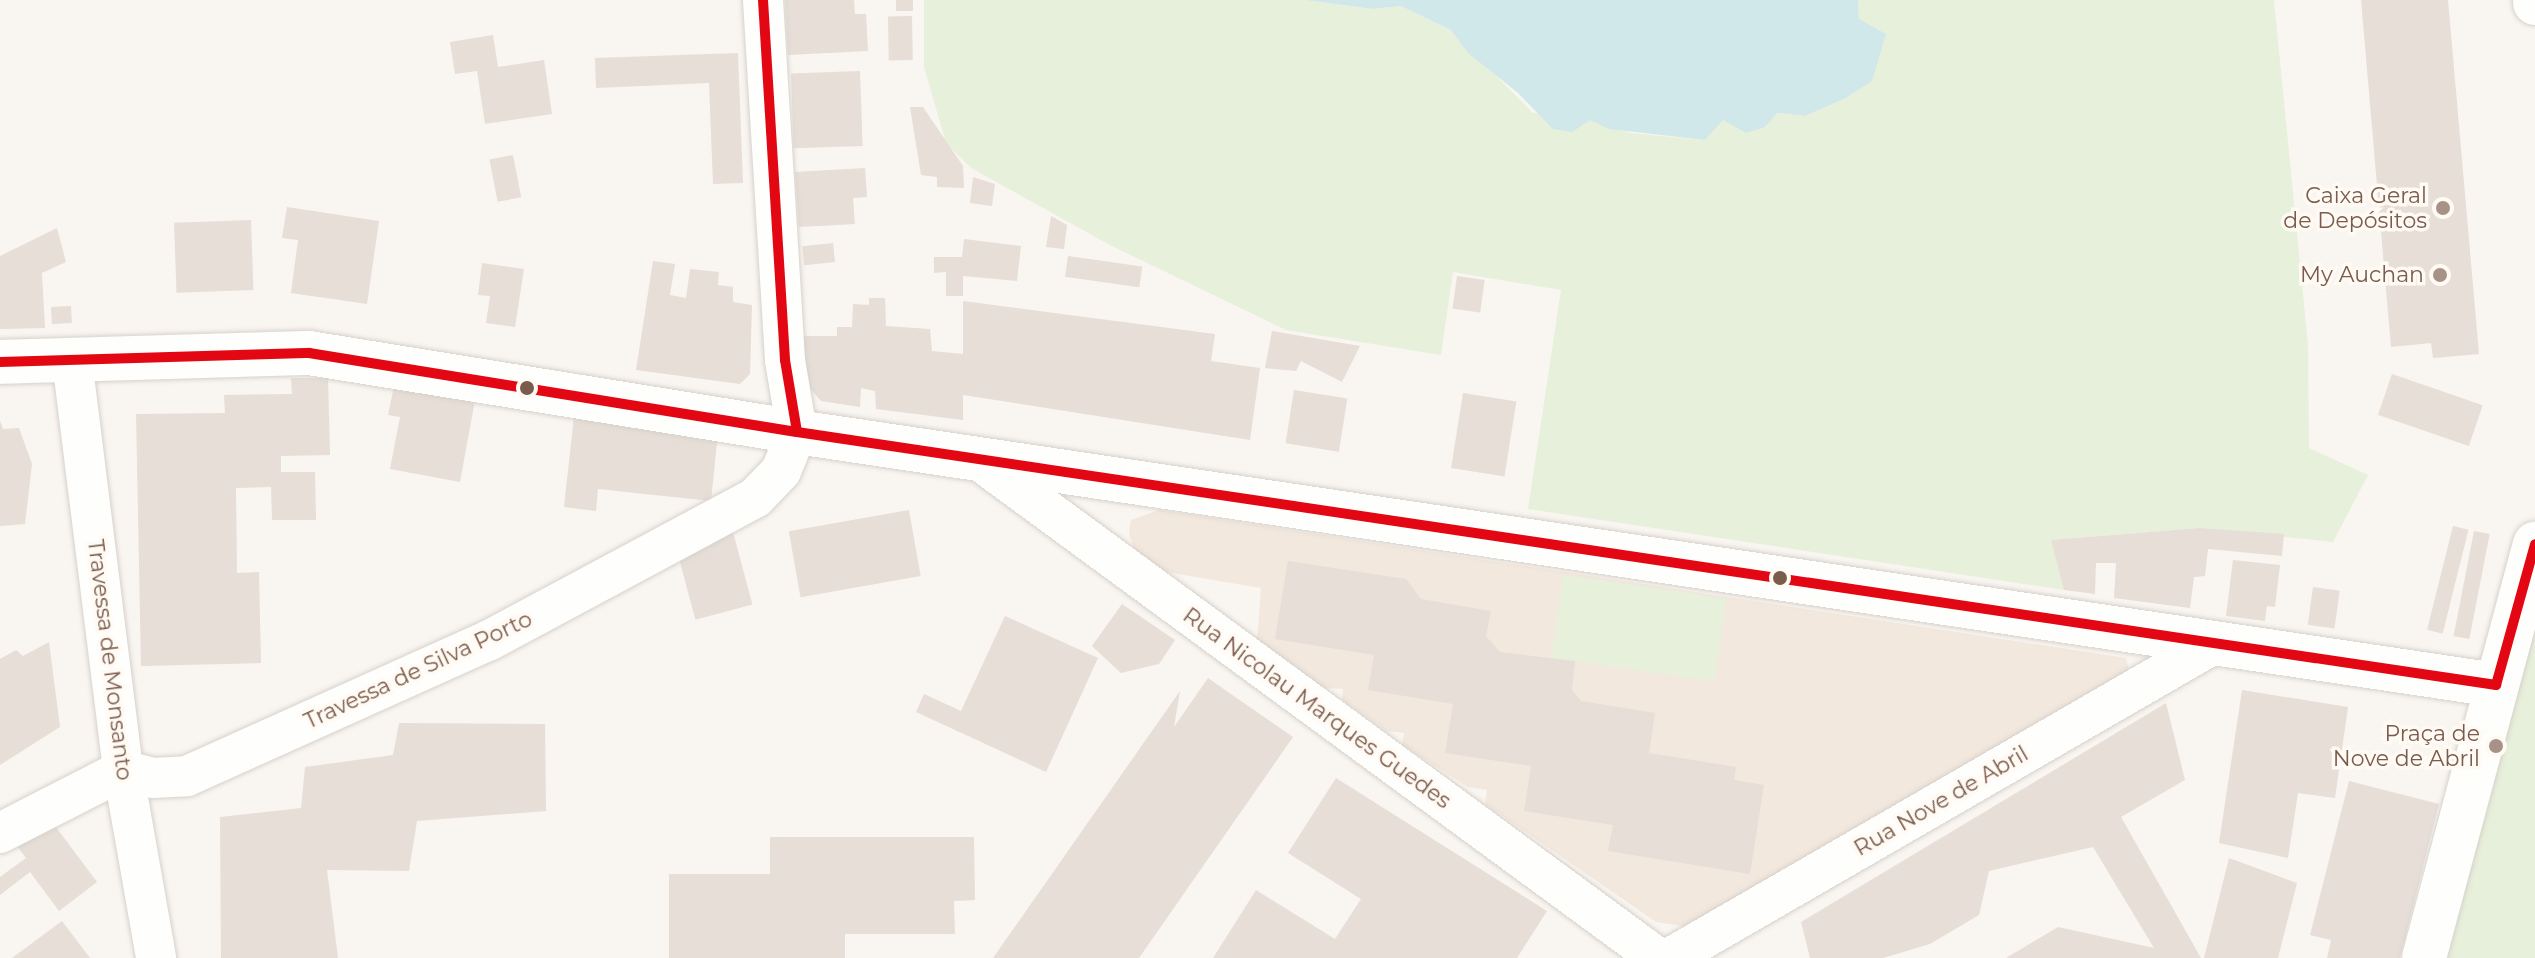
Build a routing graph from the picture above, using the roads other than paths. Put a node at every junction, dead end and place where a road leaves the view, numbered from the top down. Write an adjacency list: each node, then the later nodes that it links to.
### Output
1 (763, 0): 4 (street)
2 (72, 360): 3 (street); 4 (street); 9 (street, Travessa de Monsanto)
3 (0, 362)
4 (797, 432): 5 (street); 9 (street, Travessa de Silva Porto)
5 (976, 458): 7 (street); 12 (street, Rua Nicolau Marques Guedes)
6 (2535, 544): 8 (street)
7 (2212, 645): 8 (street); 13 (street, Rua Nove de Abril)
8 (2496, 685): 14 (street)
9 (123, 770): 10 (street); 11 (street, Travessa de Monsanto)
10 (0, 833)
11 (156, 958)
12 (1658, 958)
13 (1670, 958)
14 (2424, 958)

